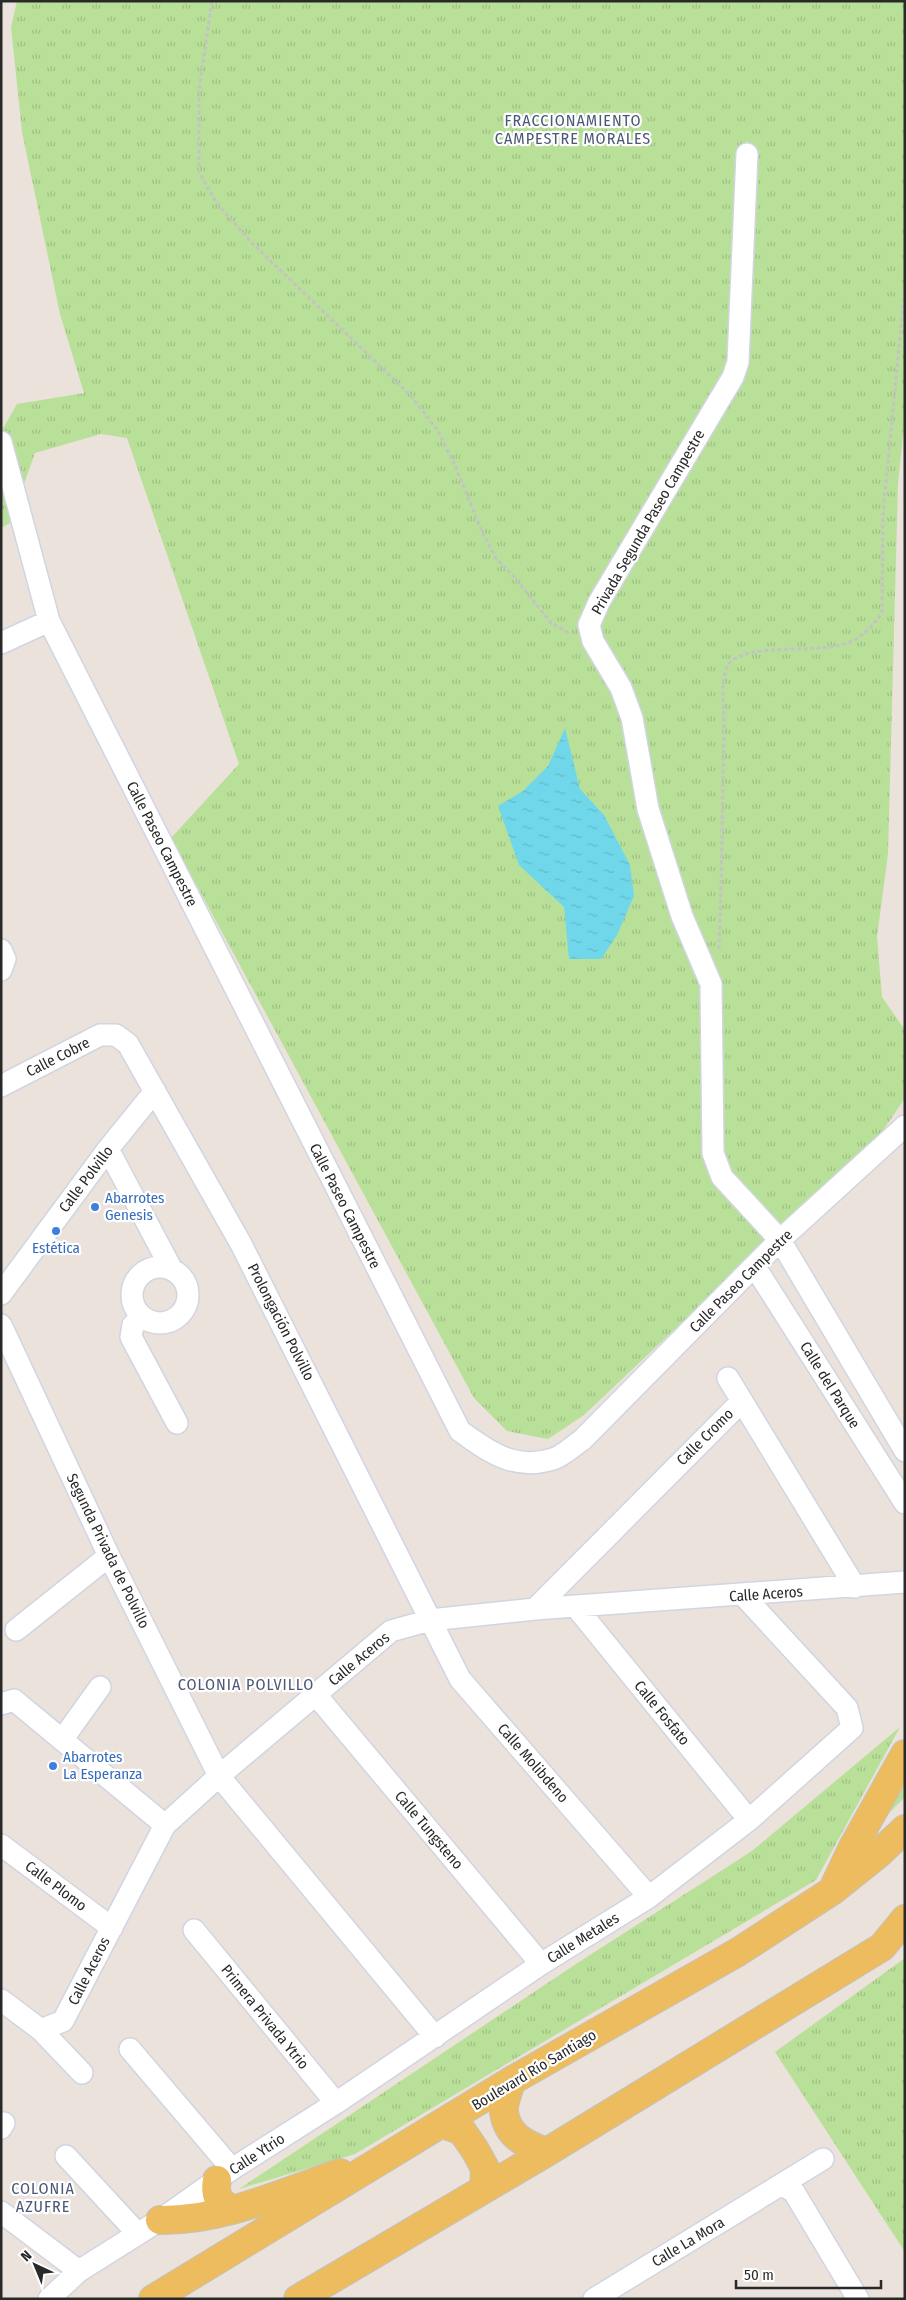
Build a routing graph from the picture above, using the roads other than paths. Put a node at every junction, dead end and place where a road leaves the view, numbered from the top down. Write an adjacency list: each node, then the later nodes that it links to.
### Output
1 (747, 154): 12 (street, Privada Segunda Paseo Campestre)
2 (1, 442): 3 (street, Calle Paseo Campestre)
3 (49, 621): 4 (street); 13 (street, Calle Paseo Campestre)
4 (1, 643)
5 (1, 950): 6 (street)
6 (1, 970)
7 (116, 1035): 8 (street, Calle Cobre); 9 (street, Prolongación Polvillo)
8 (1, 1086)
9 (155, 1091): 11 (street, Calle Polvillo); 31 (street, Prolongación Polvillo)
10 (905, 1126): 12 (street, Calle Paseo Campestre)
11 (108, 1149): 14 (street); 15 (street, Calle Polvillo)
12 (780, 1240): 13 (street, Calle Paseo Campestre); 18 (street, Calle del Parque)
13 (755, 1266): 20 (street, Calle del Parque)
14 (172, 1270): 16 (street); 16 (street)
15 (1, 1294)
16 (143, 1318): 22 (street)
17 (1, 1325): 25 (street, Segunda Privada de Polvillo)
18 (857, 1372): 20 (street); 23 (street, Calle del Parque)
19 (728, 1378): 21 (street)
20 (831, 1387): 24 (street, Calle del Parque)
21 (742, 1401): 27 (street, Calle Cromo); 30 (street, Calle Cromo)
22 (176, 1423)
23 (905, 1451)
24 (905, 1503)
25 (109, 1556): 32 (street); 38 (street, Segunda Privada de Polvillo)
26 (905, 1582): 27 (street, Calle Aceros)
27 (855, 1587): 28 (street, Calle Aceros)
28 (743, 1595): 29 (street, Calle Aceros); 39 (street, Calle Metales)
29 (576, 1607): 30 (street, Calle Aceros); 39 (street, Calle Fosfato)
30 (536, 1609): 31 (street, Calle Aceros)
31 (430, 1620): 34 (street, Calle Aceros); 44 (street, Calle Molibdeno)
32 (16, 1630)
33 (100, 1687): 36 (street)
34 (316, 1695): 38 (street, Calle Aceros); 50 (street, Calle Tungsteno)
35 (7, 1702): 36 (street)
36 (62, 1740): 40 (street)
37 (905, 1754): 43 (main road)
38 (219, 1776): 40 (street, Calle Aceros); 53 (street)
39 (749, 1820): 44 (street, Calle Metales)
40 (165, 1825): 46 (street, Calle Aceros)
41 (905, 1828): 43 (main road, Boulevard Río Santiago)
42 (1, 1845): 46 (street, Calle Plomo)
43 (832, 1891): 56 (main road, Boulevard Río Santiago)
44 (649, 1898): 50 (street, Calle Metales)
45 (905, 1919): 49 (main road)
46 (112, 1928): 52 (street, Calle Aceros)
47 (194, 1930): 57 (street, Primera Privada Ytrio)
48 (905, 1930): 49 (main road)
49 (882, 1947): 59 (main road)
50 (541, 1964): 53 (street, Calle Metales)
51 (1, 2000): 52 (street)
52 (41, 2030): 55 (street)
53 (436, 2036): 57 (street, Calle Ytrio)
54 (130, 2049): 63 (street)
55 (82, 2073)
56 (511, 2081): 58 (main road, Boulevard Río Santiago); 59 (main road)
57 (336, 2104): 63 (street, Calle Ytrio)
58 (443, 2124): 61 (main road, Boulevard Río Santiago); 65 (main road)
59 (547, 2152): 65 (main road)
60 (66, 2156): 68 (street)
61 (391, 2156): 66 (main road); 71 (main road, Boulevard Río Santiago)
62 (823, 2159): 64 (street, Calle La Mora)
63 (224, 2174): 66 (main road); 68 (street, Calle Ytrio)
64 (782, 2185): 73 (street, Calle La Mora); 74 (street)
65 (484, 2188): 72 (main road)
66 (231, 2210): 68 (main road)
67 (1, 2212): 69 (street)
68 (149, 2227): 69 (street, Calle Ytrio)
69 (79, 2271): 70 (street, Calle Ytrio)
70 (49, 2299)
71 (154, 2299)
72 (298, 2299)
73 (594, 2299)
74 (858, 2299)

